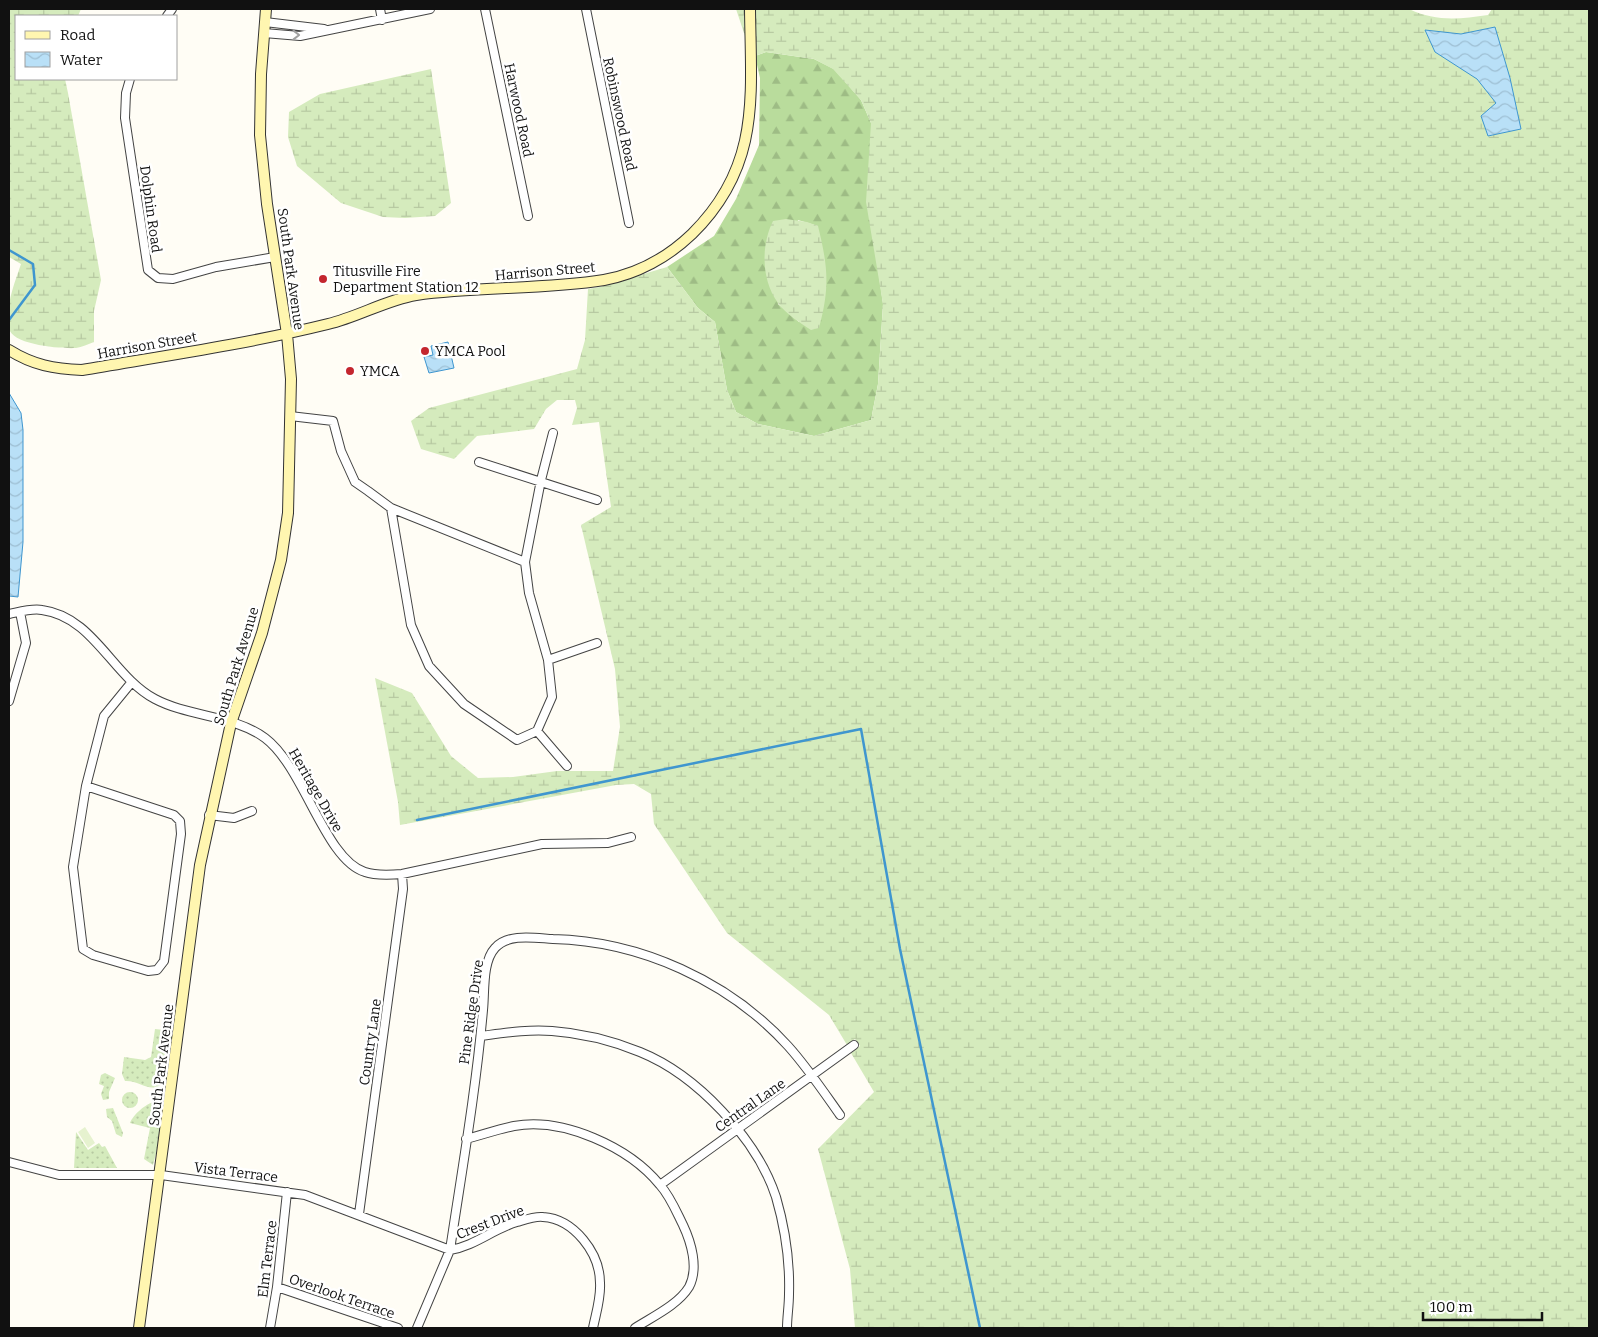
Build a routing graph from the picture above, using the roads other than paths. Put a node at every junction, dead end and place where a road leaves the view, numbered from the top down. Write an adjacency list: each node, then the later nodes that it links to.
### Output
1 (266, 9): 8 (street, South Park Avenue)
2 (380, 9): 7 (street)
3 (430, 9): 7 (street)
4 (486, 9): 10 (street, Harwood Road)
5 (586, 9): 11 (street, Robinswood Road)
6 (750, 9): 13 (street, Harrison Street)
7 (382, 20): 8 (street)
8 (264, 27): 12 (street, South Park Avenue)
9 (130, 80): 12 (street, Dolphin Road)
10 (528, 216)
11 (629, 223)
12 (275, 257): 13 (street, South Park Avenue)
13 (287, 334): 14 (street, Harrison Street); 15 (street, South Park Avenue)
14 (9, 350)
15 (290, 416): 20 (street); 28 (street, South Park Avenue)
16 (552, 433): 18 (street)
17 (478, 462): 18 (street)
18 (541, 480): 19 (street); 21 (street)
19 (597, 500)
20 (391, 508): 21 (street); 29 (street)
21 (525, 562): 25 (street)
22 (20, 612): 23 (street, Heritage Drive); 26 (street, Heritage Drive); 27 (street)
23 (9, 614)
24 (597, 643): 25 (street)
25 (548, 660): 29 (street)
26 (131, 683): 28 (street, Heritage Drive); 31 (street)
27 (9, 701)
28 (231, 723): 33 (street, South Park Avenue); 35 (street, Heritage Drive)
29 (537, 731): 30 (street)
30 (567, 766)
31 (86, 786): 31 (street)
32 (252, 811): 33 (street)
33 (209, 816): 43 (street, South Park Avenue)
34 (631, 837): 35 (street, Heritage Drive)
35 (402, 874): 46 (street, Country Lane)
36 (481, 1036): 38 (street, Pine Ridge Drive); 40 (street); 41 (street, Pine Ridge Drive)
37 (854, 1045): 38 (street, Central Lane)
38 (813, 1076): 39 (street, Pine Ridge Drive); 40 (street, Central Lane)
39 (840, 1115)
40 (737, 1128): 44 (street, Central Lane); 55 (street)
41 (466, 1139): 44 (street); 47 (street, Pine Ridge Drive)
42 (9, 1162): 43 (street, Vista Terrace)
43 (161, 1175): 45 (street, Vista Terrace); 49 (street, South Park Avenue)
44 (660, 1185): 54 (street)
45 (287, 1192): 46 (street, Vista Terrace); 48 (street, Elm Terrace)
46 (359, 1214): 47 (street, Vista Terrace)
47 (450, 1250): 52 (street, Crest Drive); 53 (street, Crest Drive)
48 (277, 1287): 50 (street, Elm Terrace); 51 (street, Overlook Terrace)
49 (139, 1328)
50 (270, 1328)
51 (398, 1328)
52 (418, 1328)
53 (593, 1328)
54 (635, 1328)
55 (787, 1328)

